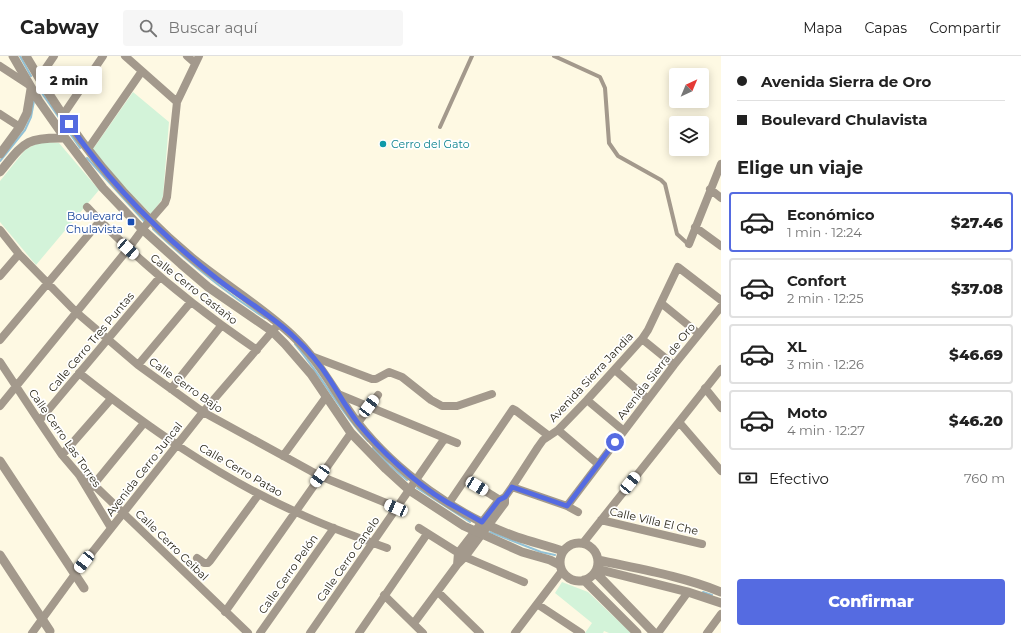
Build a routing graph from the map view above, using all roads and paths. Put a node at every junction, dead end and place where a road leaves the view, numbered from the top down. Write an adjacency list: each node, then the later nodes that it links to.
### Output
1 (12, 56): 13 (street)
2 (26, 56): 12 (street)
3 (54, 56): 12 (street)
4 (103, 56): 16 (street)
5 (125, 56): 11 (street)
6 (187, 56): 9 (street)
7 (472, 56): 18 (lane)
8 (554, 56): 33 (lane)
9 (197, 60): 14 (street)
10 (0, 66): 13 (street)
11 (142, 71): 14 (street); 20 (street)
12 (39, 78): 13 (street); 16 (street)
13 (30, 87): 17 (street); 19 (street)
14 (177, 102): 28 (street)
15 (0, 114): 17 (street)
16 (63, 115): 20 (street)
17 (20, 127): 21 (street)
18 (440, 127)
19 (65, 138): 22 (street); 24 (street)
20 (88, 149): 22 (street); 28 (street)
21 (0, 154)
22 (79, 156): 31 (street)
23 (721, 164): 25 (street)
24 (0, 172)
25 (710, 189): 26 (street); 30 (street)
26 (721, 198)
27 (87, 207): 29 (street, Calle Cerro Castaño)
28 (150, 220): 31 (street); 45 (street)
29 (100, 221): 35 (street, Calle Cerro Castaño); 39 (street)
30 (695, 227): 33 (street); 34 (street)
31 (142, 229): 35 (street); 47 (street)
32 (0, 230): 36 (street, Calle Cerro Bajo)
33 (689, 244)
34 (721, 246)
35 (128, 249): 38 (street, Calle Cerro Castaño); 44 (street)
36 (19, 254): 37 (street); 39 (street, Calle Cerro Bajo)
37 (0, 276)
38 (160, 278): 41 (street, Calle Cerro Castaño); 51 (street, Calle Cerro Tres Puntas)
39 (48, 283): 44 (street, Calle Cerro Bajo); 50 (street)
40 (721, 300): 42 (street, Avenida Sierra Jandia)
41 (190, 302): 46 (street, Calle Cerro Castaño); 55 (street)
42 (661, 303): 48 (street); 49 (street, Avenida Sierra Jandia)
43 (721, 308): 48 (street, Avenida Sierra de Oro)
44 (76, 312): 51 (street, Calle Cerro Bajo); 60 (street)
45 (279, 323): 47 (street, Avenida Cerro Juncal); 53 (street)
46 (222, 326): 52 (street, Calle Cerro Castaño); 62 (street)
47 (272, 331): 52 (street, Avenida Cerro Juncal); 66 (street)
48 (699, 334): 56 (street, Avenida Sierra de Oro)
49 (642, 339): 56 (street); 58 (street, Avenida Sierra Jandia)
50 (0, 340)
51 (106, 340): 55 (street, Calle Cerro Bajo); 59 (street, Calle Cerro Tres Puntas)
52 (257, 350): 73 (street, Avenida Cerro Juncal)
53 (311, 356): 63 (street); 64 (street)
54 (0, 362): 60 (street, Calle Cerro Las Torres)
55 (138, 365): 62 (street, Calle Cerro Bajo)
56 (674, 365): 68 (street, Avenida Sierra de Oro)
57 (721, 369): 61 (street)
58 (614, 370): 68 (street); 69 (street, Avenida Sierra Jandia)
59 (79, 373): 67 (street, Calle Cerro Patao); 74 (street, Calle Cerro Tres Puntas)
60 (16, 387): 70 (street); 74 (street, Calle Cerro Las Torres)
61 (705, 388): 72 (street); 75 (street)
62 (171, 389): 73 (street, Calle Cerro Bajo)
63 (338, 394): 71 (street); 77 (street)
64 (492, 394)
65 (378, 395): 71 (street)
66 (326, 397): 80 (street); 86 (street)
67 (111, 399): 76 (street, Calle Cerro Patao); 85 (street)
68 (648, 399): 79 (street, Avenida Sierra de Oro)
69 (587, 400): 78 (street, Avenida Sierra Jandia); 79 (street)
70 (0, 406)
71 (369, 406): 77 (street); 82 (street)
72 (721, 408)
73 (203, 412): 84 (street, Avenida Cerro Juncal); 86 (street, Calle Cerro Bajo)
74 (38, 421): 85 (street, Calle Cerro Las Torres)
75 (679, 422): 89 (street); 105 (street)
76 (144, 423): 84 (street, Calle Cerro Patao); 95 (street)
77 (358, 423): 93 (street)
78 (558, 430): 81 (street, Avenida Sierra Jandia); 88 (street)
79 (624, 431): 88 (street, Avenida Sierra de Oro)
80 (351, 432): 91 (street); 96 (street)
81 (549, 436): 92 (street); 94 (street, Avenida Sierra Jandia)
82 (445, 438): 83 (street); 93 (street, Calle Cerro Canelo)
83 (457, 442)
84 (178, 445): 97 (street, Calle Cerro Patao); 104 (street, Avenida Cerro Juncal)
85 (62, 455): 90 (street, Calle Cerro Las Torres)
86 (283, 456): 91 (street, Calle Cerro Bajo)
87 (0, 461): 122 (street)
88 (598, 464): 100 (street, Avenida Sierra de Oro)
89 (721, 471)
90 (79, 475): 95 (street, Calle Cerro Ceibal)
91 (320, 476): 101 (street, Calle Cerro Bajo); 102 (street)
92 (466, 479): 98 (street); 99 (street)
93 (415, 480): 96 (street, Calle Cerro Canelo); 99 (street)
94 (512, 487): 98 (street, Avenida Sierra Jandia); 100 (street)
95 (91, 488): 104 (street, Calle Cerro Ceibal); 107 (street, Calle Cerro Las Torres)
96 (409, 490): 101 (street, Calle Cerro Canelo); 110 (street)
97 (259, 494): 102 (street, Calle Cerro Patao); 119 (street)
98 (503, 500): 106 (street, Avenida Sierra Jandia)
99 (449, 503): 106 (street)
100 (567, 506): 103 (street)
101 (396, 508): 112 (street, Calle Cerro Canelo)
102 (295, 512): 108 (street, Calle Cerro Patao); 132 (street)
103 (578, 512)
104 (123, 513): 107 (street, Avenida Cerro Juncal); 132 (street, Calle Cerro Ceibal)
105 (601, 520): 113 (street); 114 (street, Calle Villa El Che)
106 (486, 523): 110 (street, Avenida Sierra Jandia); 116 (street)
107 (111, 528): 122 (street, Avenida Cerro Juncal)
108 (334, 528): 112 (street, Calle Cerro Patao); 140 (street, Calle Cerro Pelón)
109 (420, 528): 111 (street)
110 (478, 533): 118 (street, Avenida Sierra Jandia); 121 (street)
111 (427, 534): 118 (street); 129 (street)
112 (372, 543): 115 (street, Calle Cerro Patao); 141 (street, Calle Cerro Canelo)
113 (583, 543): 116 (street); 120 (street)
114 (702, 544)
115 (386, 548)
116 (563, 551): 121 (street)
117 (0, 555): 134 (street)
118 (461, 555): 124 (street); 126 (street)
119 (197, 558)
120 (597, 567): 123 (street); 127 (street); 128 (street); 147 (street)
121 (561, 568): 123 (street); 131 (street)
122 (75, 574): 125 (street); 134 (street, Avenida Cerro Juncal)
123 (584, 580): 146 (street)
124 (524, 582)
125 (84, 588)
126 (438, 592): 135 (street); 143 (street)
127 (688, 592): 130 (street); 148 (street)
128 (721, 592)
129 (384, 594): 135 (street); 137 (street)
130 (721, 603)
131 (537, 604): 144 (street); 145 (street)
132 (225, 612): 139 (street, Calle Cerro Ceibal)
133 (721, 614): 149 (street)
134 (43, 620): 136 (street); 138 (street, Avenida Cerro Juncal)
135 (414, 623): 142 (street)
136 (50, 631)
137 (363, 631)
138 (32, 633)
139 (248, 633)
140 (260, 633)
141 (310, 633)
142 (423, 633)
143 (480, 633)
144 (515, 633)
145 (581, 633)
146 (637, 633)
147 (654, 633)
148 (658, 633)
149 (707, 633)

